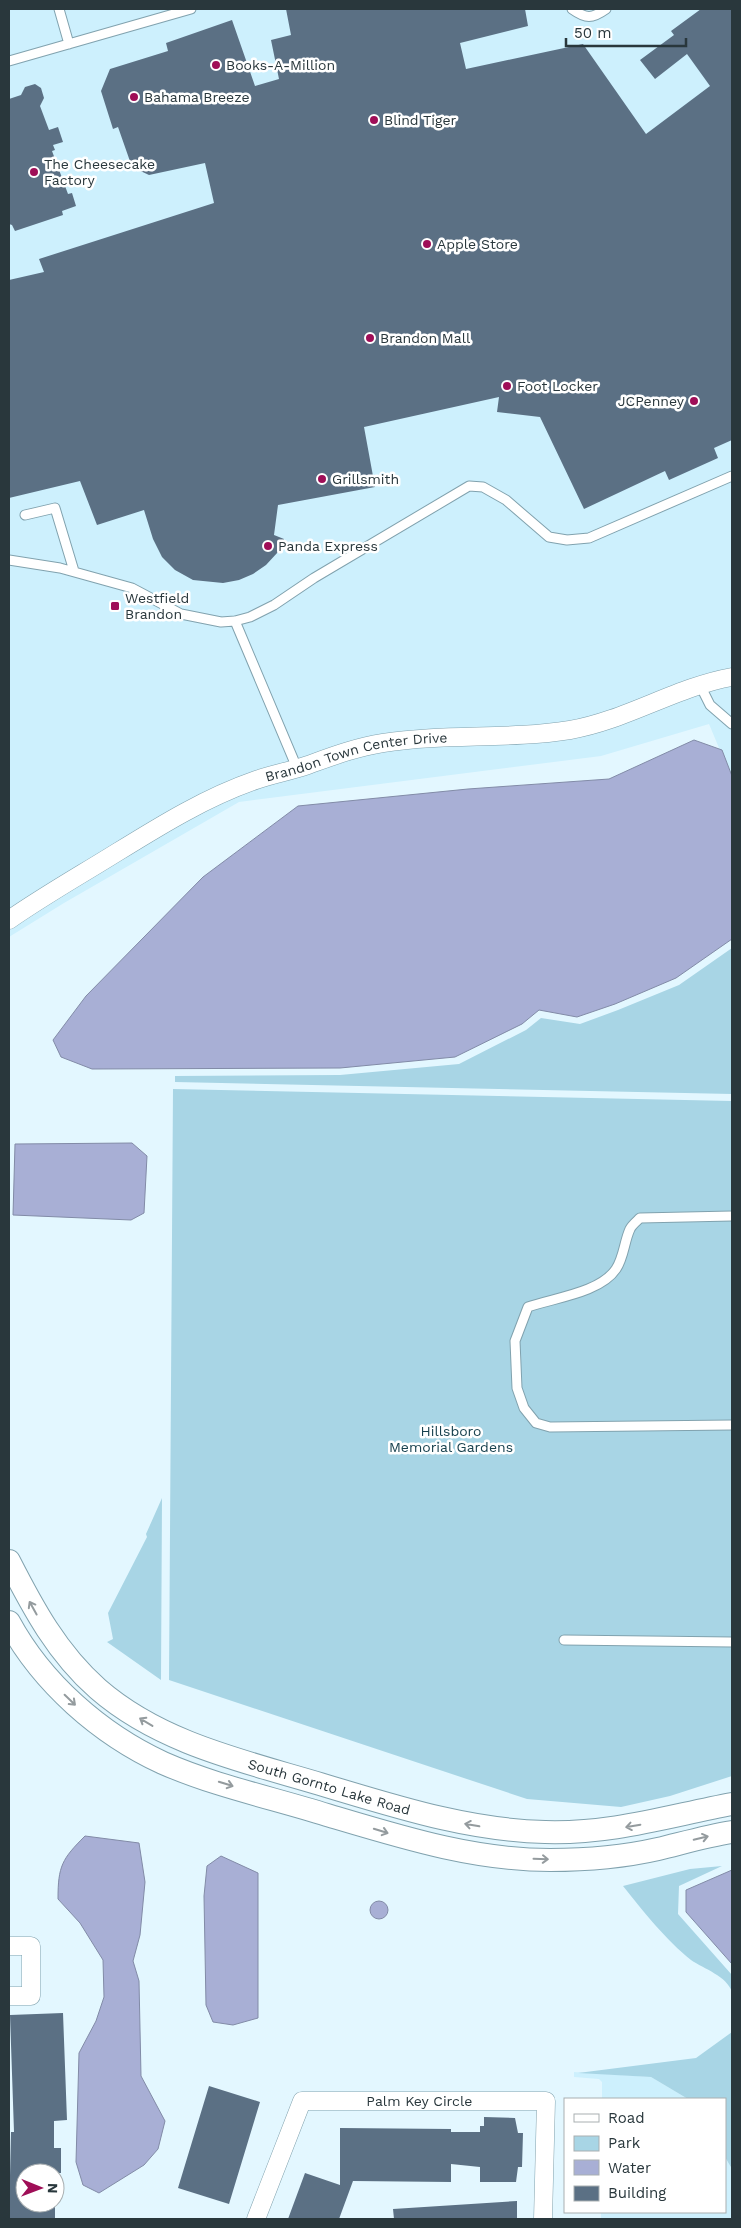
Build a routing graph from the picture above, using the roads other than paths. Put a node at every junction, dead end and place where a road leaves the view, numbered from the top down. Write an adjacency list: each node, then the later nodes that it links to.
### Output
1 (58, 9): 5 (lane)
2 (191, 9): 5 (lane)
3 (572, 9): 4 (lane)
4 (606, 9)
5 (69, 44): 6 (lane)
6 (9, 61)
7 (732, 476): 11 (lane)
8 (25, 515): 10 (lane)
9 (9, 560): 10 (lane)
10 (74, 571): 11 (lane)
11 (235, 621): 15 (lane)
12 (732, 677): 13 (street, Brandon Town Center Drive)
13 (700, 685): 14 (lane); 15 (street, Brandon Town Center Drive)
14 (732, 724)
15 (297, 768): 16 (street, Brandon Town Center Drive)
16 (9, 920)
17 (732, 1216): 18 (lane)
18 (732, 1425)
19 (9, 1561): 23 (street, South Gornto Lake Road, one-way to 19)
20 (9, 1622): 23 (street, South Gornto Lake Road, one-way to 23)
21 (564, 1640): 22 (lane)
22 (732, 1642)
23 (184, 1756): 24 (street, South Gornto Lake Road, one-way to 23); 25 (street, South Gornto Lake Road, one-way to 25)
24 (732, 1804)
25 (732, 1832)
26 (9, 1946): 27 (street)
27 (9, 1996)
28 (256, 2219): 29 (street, Palm Key Circle)
29 (544, 2219)

